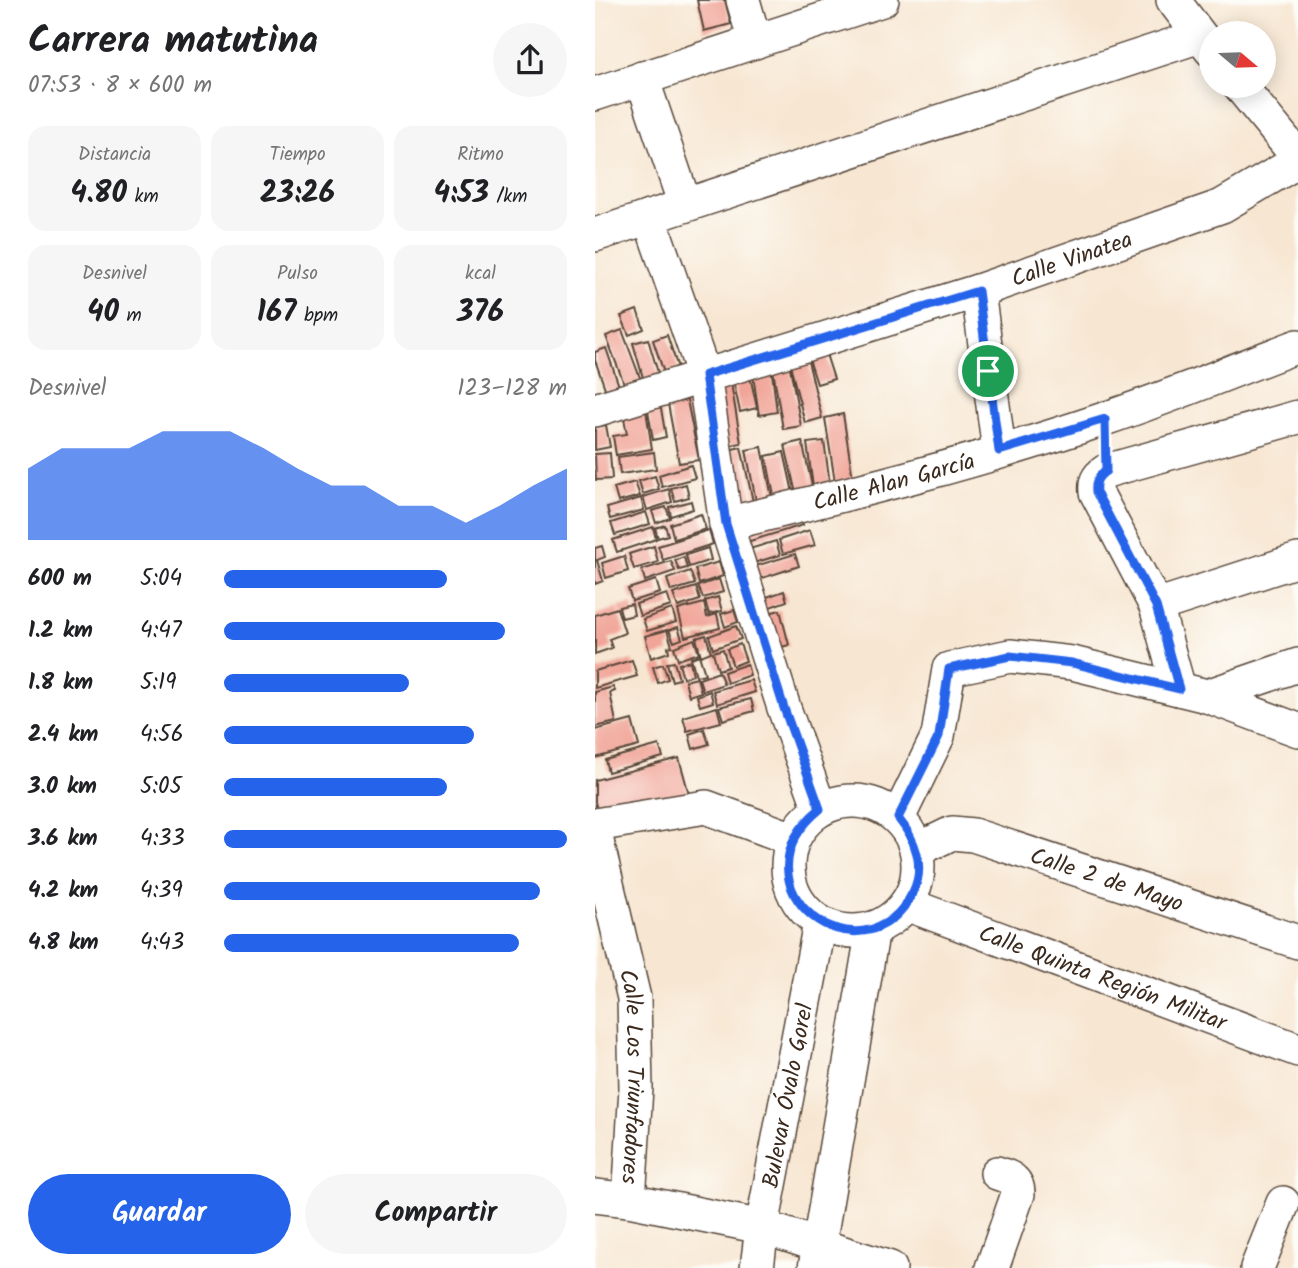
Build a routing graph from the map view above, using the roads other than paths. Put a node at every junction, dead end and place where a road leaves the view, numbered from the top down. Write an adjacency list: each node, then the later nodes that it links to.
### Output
1 (743, 0): 5 (street)
2 (882, 0): 5 (street)
3 (1173, 0): 4 (street)
4 (1199, 34)
5 (755, 42): 7 (street)
6 (1199, 45): 11 (street)
7 (642, 78): 8 (street); 11 (street)
8 (595, 94)
9 (1250, 98): 10 (street)
10 (1298, 159): 14 (street, Calle Vinatea)
11 (685, 205): 12 (street)
12 (649, 217): 13 (street); 16 (street)
13 (595, 235)
14 (978, 291): 16 (street, Calle Vinatea); 20 (street)
15 (1298, 346): 19 (street, Calle Alan García)
16 (705, 375): 17 (street, Calle Vinatea); 22 (street)
17 (595, 410)
18 (1298, 417): 21 (street)
19 (1105, 419): 20 (street, Calle Alan García); 21 (street)
20 (999, 451): 22 (street, Calle Alan García)
21 (1106, 471): 24 (street)
22 (726, 524): 28 (street)
23 (1298, 560): 24 (street)
24 (1156, 606): 26 (street)
25 (1298, 666): 26 (street)
26 (1193, 692): 27 (street); 29 (street)
27 (1298, 730)
28 (820, 809): 29 (street); 32 (street)
29 (898, 818): 33 (street)
30 (595, 825): 32 (street)
31 (595, 833): 41 (street, Calle Los Triunfadores)
32 (793, 839): 35 (street)
33 (917, 850): 34 (street); 37 (street, Calle 2 de Mayo)
34 (906, 904): 36 (street); 38 (street, Calle Quinta Región Militar)
35 (820, 923): 36 (street); 43 (street, Bulevar Óvalo Gorel)
36 (873, 929): 44 (street)
37 (1298, 942)
38 (1298, 1050)
39 (997, 1173): 47 (street)
40 (595, 1196): 41 (street)
41 (629, 1200): 43 (street)
42 (1283, 1203): 48 (street)
43 (762, 1227): 44 (street); 45 (street, Bulevar Óvalo Gorel)
44 (816, 1257): 46 (street)
45 (757, 1268)
46 (890, 1268)
47 (992, 1268)
48 (1257, 1268)

